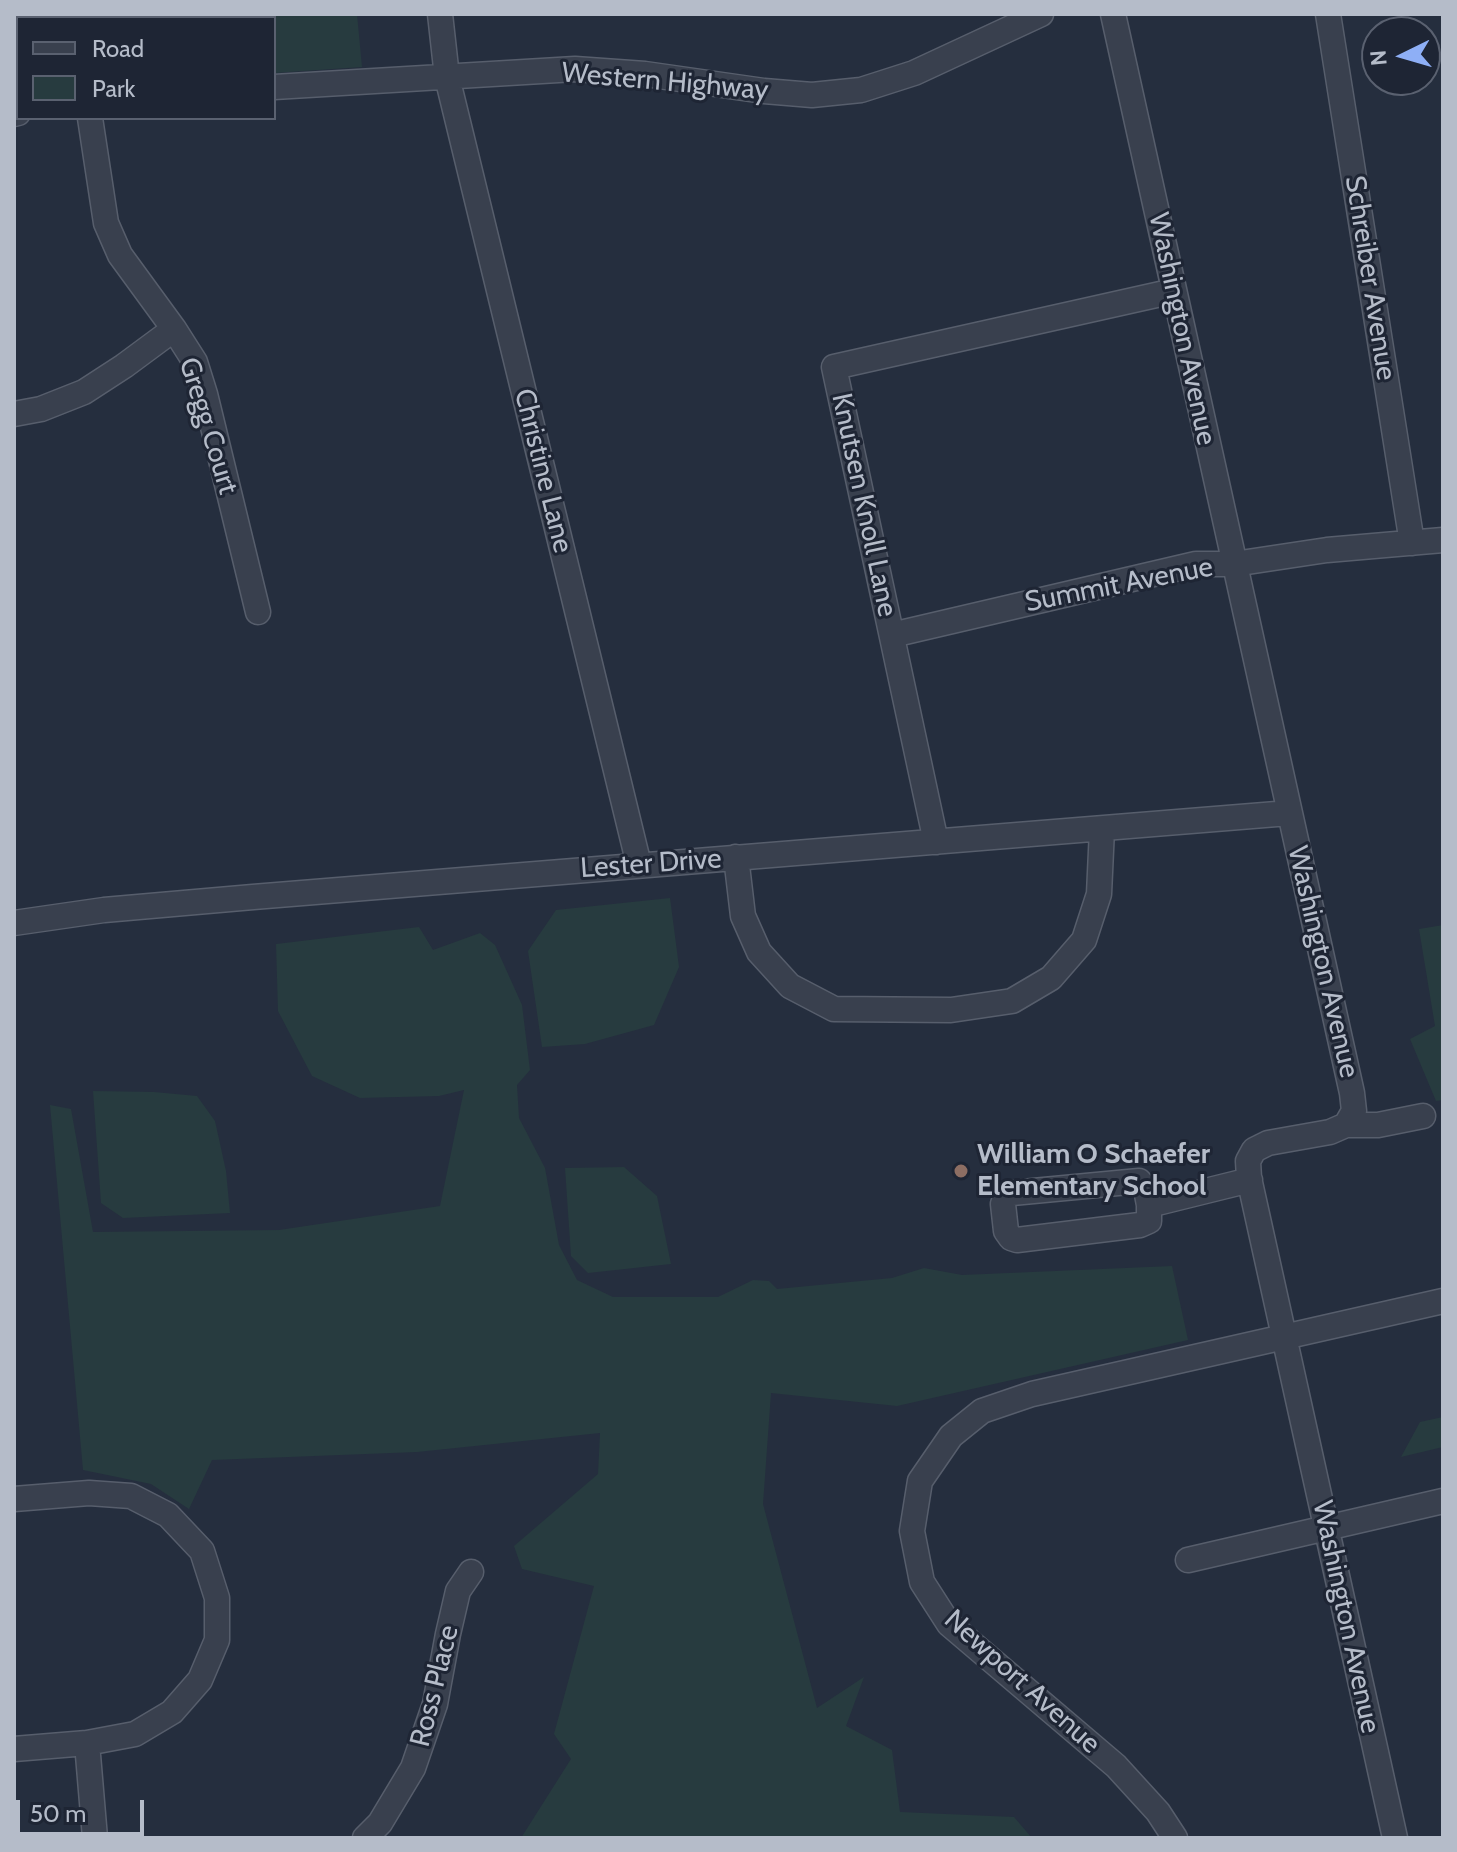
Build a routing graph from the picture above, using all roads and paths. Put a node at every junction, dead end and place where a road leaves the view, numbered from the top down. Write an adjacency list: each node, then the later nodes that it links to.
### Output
1 (440, 14): 6 (street, Christine Lane)
2 (1041, 14): 5 (street, Western Highway)
3 (1113, 14): 9 (street, Washington Avenue)
4 (1328, 14): 13 (street, Schreiber Avenue)
5 (1004, 22): 6 (street, Western Highway)
6 (447, 77): 7 (street, Western Highway); 21 (street, Christine Lane)
7 (276, 87)
8 (90, 120): 10 (street, Gregg Court)
9 (1174, 291): 14 (street, Washington Avenue); 16 (street, Knutsen Knoll Lane)
10 (174, 329): 11 (street); 15 (street, Gregg Court)
11 (14, 414)
12 (1443, 540): 13 (street, Summit Avenue)
13 (1412, 543): 14 (street, Summit Avenue)
14 (1234, 564): 16 (street, Summit Avenue); 17 (street, Washington Avenue)
15 (258, 612)
16 (892, 635): 19 (street, Knutsen Knoll Lane)
17 (1289, 813): 18 (street, Lester Drive); 24 (street, Washington Avenue)
18 (1102, 829): 19 (street, Lester Drive); 20 (street)
19 (936, 842): 20 (street, Lester Drive)
20 (736, 857): 21 (street, Lester Drive)
21 (639, 865): 22 (street, Lester Drive)
22 (14, 923)
23 (1423, 1116): 24 (street)
24 (1346, 1125): 25 (street)
25 (1250, 1180): 26 (street); 28 (street, Washington Avenue)
26 (1149, 1205): 26 (street)
27 (1443, 1301): 28 (street, Newport Avenue)
28 (1285, 1337): 31 (street, Washington Avenue); 38 (street, Newport Avenue)
29 (14, 1499): 34 (street)
30 (1443, 1501): 31 (street)
31 (1326, 1528): 32 (street); 39 (street, Washington Avenue)
32 (1188, 1560)
33 (471, 1572): 37 (street, Ross Place)
34 (87, 1743): 35 (street); 36 (street)
35 (14, 1749)
36 (95, 1838)
37 (365, 1838)
38 (1175, 1838)
39 (1395, 1838)

